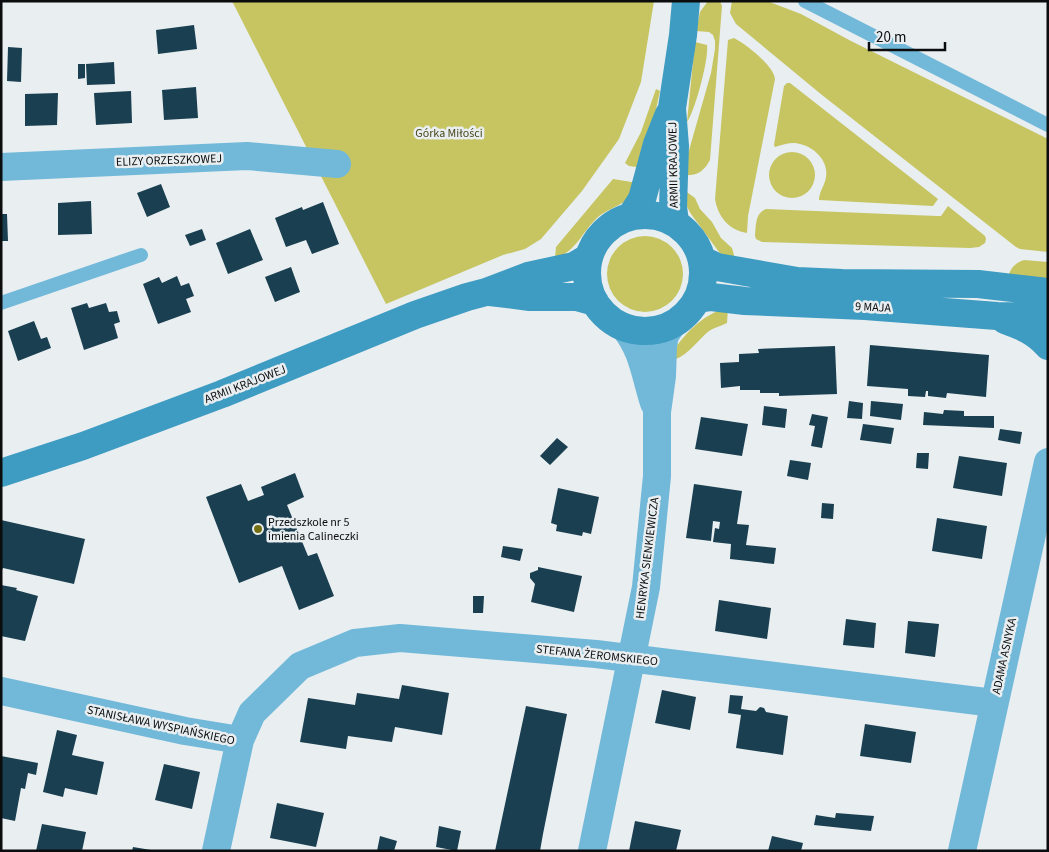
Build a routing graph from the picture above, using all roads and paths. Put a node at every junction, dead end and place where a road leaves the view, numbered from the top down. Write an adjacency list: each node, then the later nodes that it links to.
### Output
1 (686, 1): 3 (street, ARMII KRAJOWEJ)
2 (805, 1): 4 (lane)
3 (672, 108): 7 (street, ARMII KRAJOWEJ); 8 (street, ARMII KRAJOWEJ)
4 (1048, 125)
5 (337, 164): 6 (street, ELIZY ORZESZKOWEJ)
6 (1, 167)
7 (631, 216): 8 (street); 10 (street)
8 (675, 222): 11 (street)
9 (141, 254): 16 (lane)
10 (589, 257): 12 (street, ARMII KRAJOWEJ); 15 (street)
11 (702, 260): 13 (street, 9 MAJA); 14 (street)
12 (486, 292): 15 (street, ARMII KRAJOWEJ); 24 (street, ARMII KRAJOWEJ)
13 (1048, 292)
14 (698, 299): 17 (street, 9 MAJA); 19 (street)
15 (595, 302): 20 (street)
16 (1, 303)
17 (997, 316): 18 (street, 9 MAJA); 21 (street)
18 (1048, 317)
19 (672, 325): 20 (street); 22 (street, HENRYKA SIENKIEWICZA)
20 (624, 327): 22 (street, HENRYKA SIENKIEWICZA)
21 (1048, 346)
22 (657, 412): 25 (street, HENRYKA SIENKIEWICZA)
23 (1048, 462): 27 (street, ADAMA ASNYKA)
24 (1, 473)
25 (632, 658): 27 (street, STEFANA ŻEROMSKIEGO); 28 (street, STEFANA ŻEROMSKIEGO); 30 (street, HENRYKA SIENKIEWICZA)
26 (1, 691): 28 (street, STANISŁAWA WYSPIAŃSKIEGO)
27 (994, 703): 31 (street, ADAMA ASNYKA)
28 (240, 740): 29 (street, STANISŁAWA WYSPIAŃSKIEGO)
29 (216, 851)
30 (592, 851)
31 (962, 851)

